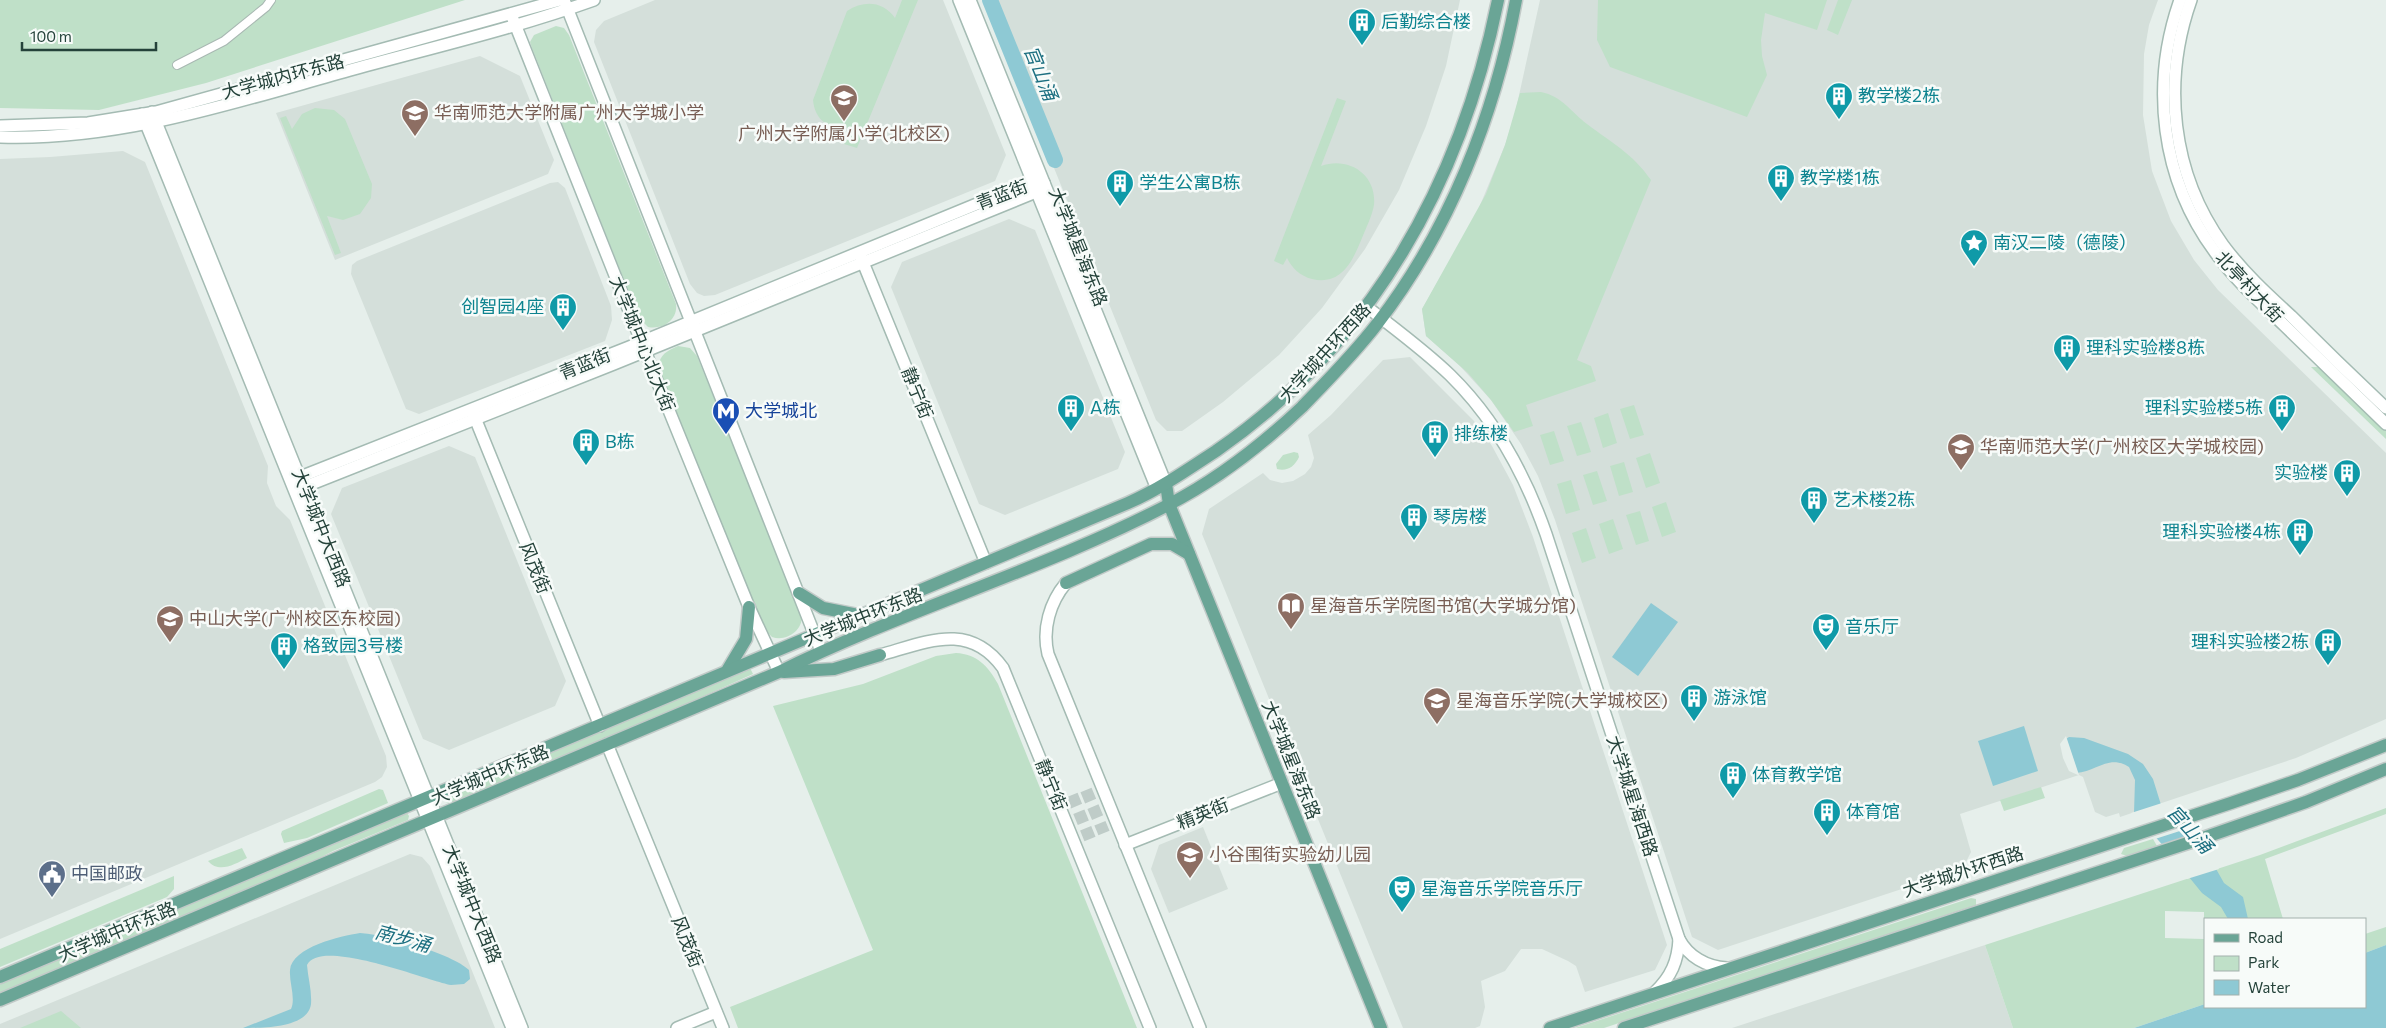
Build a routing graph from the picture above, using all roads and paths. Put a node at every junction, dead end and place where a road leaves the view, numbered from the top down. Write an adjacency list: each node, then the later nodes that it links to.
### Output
1 (271, 0): 12 (street)
2 (594, 0): 9 (main road, 大学城内环东路)
3 (959, 0): 17 (main road, 大学城星海东路)
4 (970, 0): 16 (main road, 大学城星海东路)
5 (1498, 0): 18 (main road, 大学城中环西路)
6 (1516, 0): 20 (main road, 大学城中环西路)
7 (2180, 0): 27 (main road, 北亭村大街)
8 (2191, 0): 25 (main road, 北亭村大街)
9 (564, 3): 10 (main road, 大学城内环东路); 23 (main road)
10 (536, 8): 11 (main road, 大学城内环东路)
11 (513, 19): 13 (main road, 大学城内环东路); 24 (main road, 大学城中心北大街)
12 (177, 65)
13 (149, 119): 14 (main road, 大学城内环东路); 15 (main road, 大学城内环东路); 28 (main road, 大学城中大西路)
14 (0, 126)
15 (0, 137)
16 (1044, 182): 17 (main road, 青蓝街); 29 (main road, 大学城星海东路)
17 (1034, 187): 19 (main road, 青蓝街); 29 (main road, 大学城星海东路)
18 (1402, 255): 20 (main road); 21 (main road, 大学城中环西路)
19 (861, 256): 23 (main road, 青蓝街); 32 (main road, 静宁街)
20 (1418, 264): 22 (main road, 大学城中环西路)
21 (1367, 307): 22 (main road, 大学城星海西路); 29 (main road, 大学城中环西路)
22 (1382, 318): 30 (main road, 大学城中环西路); 52 (main road, 大学城星海西路)
23 (692, 327): 24 (main road, 青蓝街); 35 (main road)
24 (643, 347): 26 (main road, 青蓝街); 36 (main road, 大学城中心北大街)
25 (2386, 408)
26 (473, 414): 28 (main road, 青蓝街); 44 (main road, 风茂街)
27 (2386, 424)
28 (299, 484): 49 (main road, 大学城中大西路)
29 (1162, 486): 30 (main road, 大学城星海东路); 32 (main road, 大学城中环西路)
30 (1169, 504): 31 (main road, 大学城星海东路); 33 (main road, 大学城中环西路)
31 (1189, 554): 34 (main road); 48 (main road, 大学城星海东路)
32 (986, 563): 37 (main road, 大学城中环东路)
33 (994, 582): 39 (main road, 大学城中环东路)
34 (1066, 583): 51 (main road)
35 (799, 593): 37 (main road); 38 (main road)
36 (749, 607): 40 (main road, 大学城中心北大街); 42 (main road)
37 (861, 615): 38 (main road, 大学城中环东路)
38 (814, 634): 39 (main road); 40 (main road, 大学城中环东路)
39 (821, 651): 43 (main road, 大学城中环东路)
40 (770, 652): 42 (main road, 大学城中环东路); 43 (main road, 大学城中心北大街)
41 (880, 654): 43 (main road); 62 (main road, 静宁街)
42 (724, 671): 44 (main road, 大学城中环东路)
43 (779, 672): 45 (main road, 大学城中环东路)
44 (600, 726): 49 (main road, 大学城中环东路)
45 (607, 744): 50 (main road, 大学城中环东路); 57 (main road, 风茂街)
46 (2386, 744): 53 (main road, 大学城外环西路)
47 (2386, 770): 66 (main road)
48 (1282, 783): 51 (main road, 精英街); 64 (main road, 大学城星海东路)
49 (425, 800): 50 (main road, 大学城中大西路); 54 (main road, 大学城中环东路)
50 (432, 818): 56 (main road, 大学城中环东路); 58 (main road, 大学城中大西路); 59 (main road, 大学城中大西路)
51 (1125, 845): 63 (main road)
52 (1679, 939): 53 (main road, 大学城星海西路); 55 (main road, 大学城星海西路)
53 (1726, 968): 55 (main road, 大学城外环西路)
54 (0, 977)
55 (1655, 992): 65 (main road, 大学城外环西路)
56 (0, 1000)
57 (716, 1012): 60 (main road); 61 (main road, 风茂街)
58 (512, 1028)
59 (522, 1028)
60 (677, 1028)
61 (722, 1028)
62 (1150, 1028)
63 (1200, 1028)
64 (1381, 1028)
65 (1550, 1028)
66 (1624, 1028)

